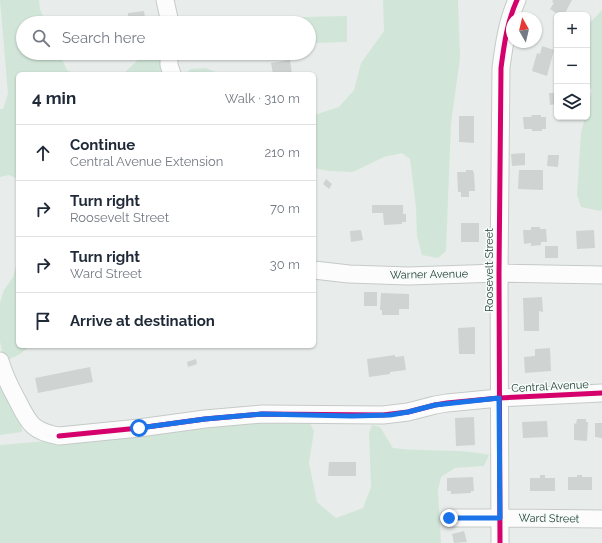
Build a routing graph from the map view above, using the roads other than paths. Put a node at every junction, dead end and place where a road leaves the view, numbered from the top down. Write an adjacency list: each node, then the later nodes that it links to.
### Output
1 (165, 0): 3 (street)
2 (517, 0): 7 (street, Roosevelt Street)
3 (168, 16)
4 (169, 60): 5 (street)
5 (171, 72)
6 (316, 270): 7 (street, Warner Avenue)
7 (499, 272): 8 (street, Warner Avenue); 11 (street, Roosevelt Street)
8 (602, 275)
9 (0, 361): 11 (street, Central Avenue)
10 (602, 393): 11 (street, Central Avenue)
11 (499, 398): 13 (street, Roosevelt Street)
12 (449, 518): 13 (street, Ward Street)
13 (500, 518): 14 (street, Ward Street); 15 (street, Roosevelt Street)
14 (602, 519)
15 (500, 543)

